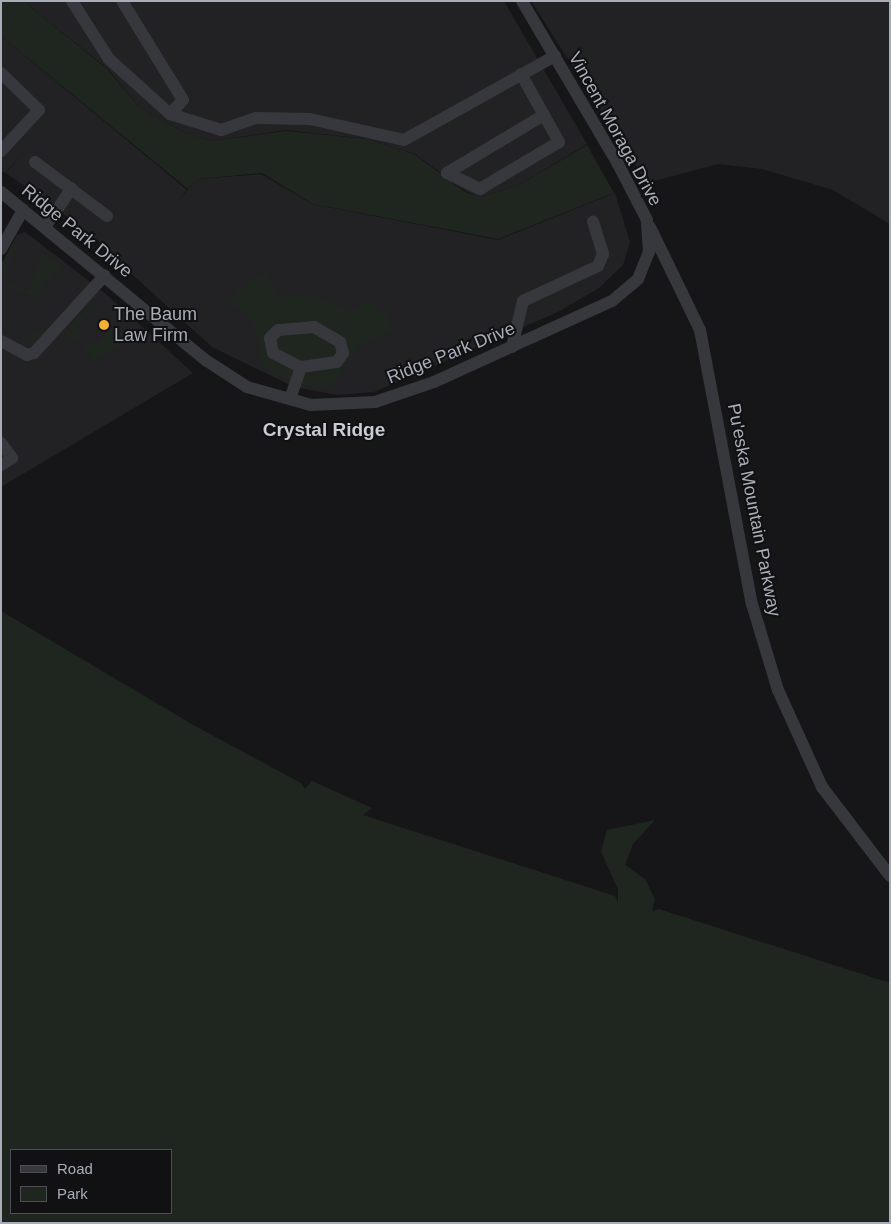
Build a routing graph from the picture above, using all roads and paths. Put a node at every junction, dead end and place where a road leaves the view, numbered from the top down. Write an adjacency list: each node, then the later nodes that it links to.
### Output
1 (72, 1): 7 (street)
2 (122, 1): 7 (street)
3 (522, 1): 4 (street, Vincent Moraga Drive)
4 (554, 56): 6 (street); 15 (street, Vincent Moraga Drive)
5 (1, 73): 9 (street)
6 (521, 74): 7 (street); 8 (street)
7 (170, 114)
8 (544, 115): 8 (street)
9 (1, 151)
10 (35, 162): 11 (street)
11 (72, 188): 14 (street); 17 (street)
12 (1, 192): 13 (street, Ridge Park Drive)
13 (23, 210): 17 (street, Ridge Park Drive); 18 (street)
14 (107, 216)
15 (647, 220): 20 (street, Vincent Moraga Drive); 27 (street, Pu'eska Mountain Parkway)
16 (593, 222): 22 (street)
17 (45, 227): 19 (street, Ridge Park Drive)
18 (1, 249)
19 (105, 275): 21 (street); 24 (street, Ridge Park Drive)
20 (638, 279): 22 (street, Ridge Park Drive)
21 (1, 341)
22 (512, 347): 24 (street, Ridge Park Drive)
23 (301, 367): 23 (street); 24 (street)
24 (290, 399)
25 (1, 443): 26 (street)
26 (1, 465)
27 (890, 876)

